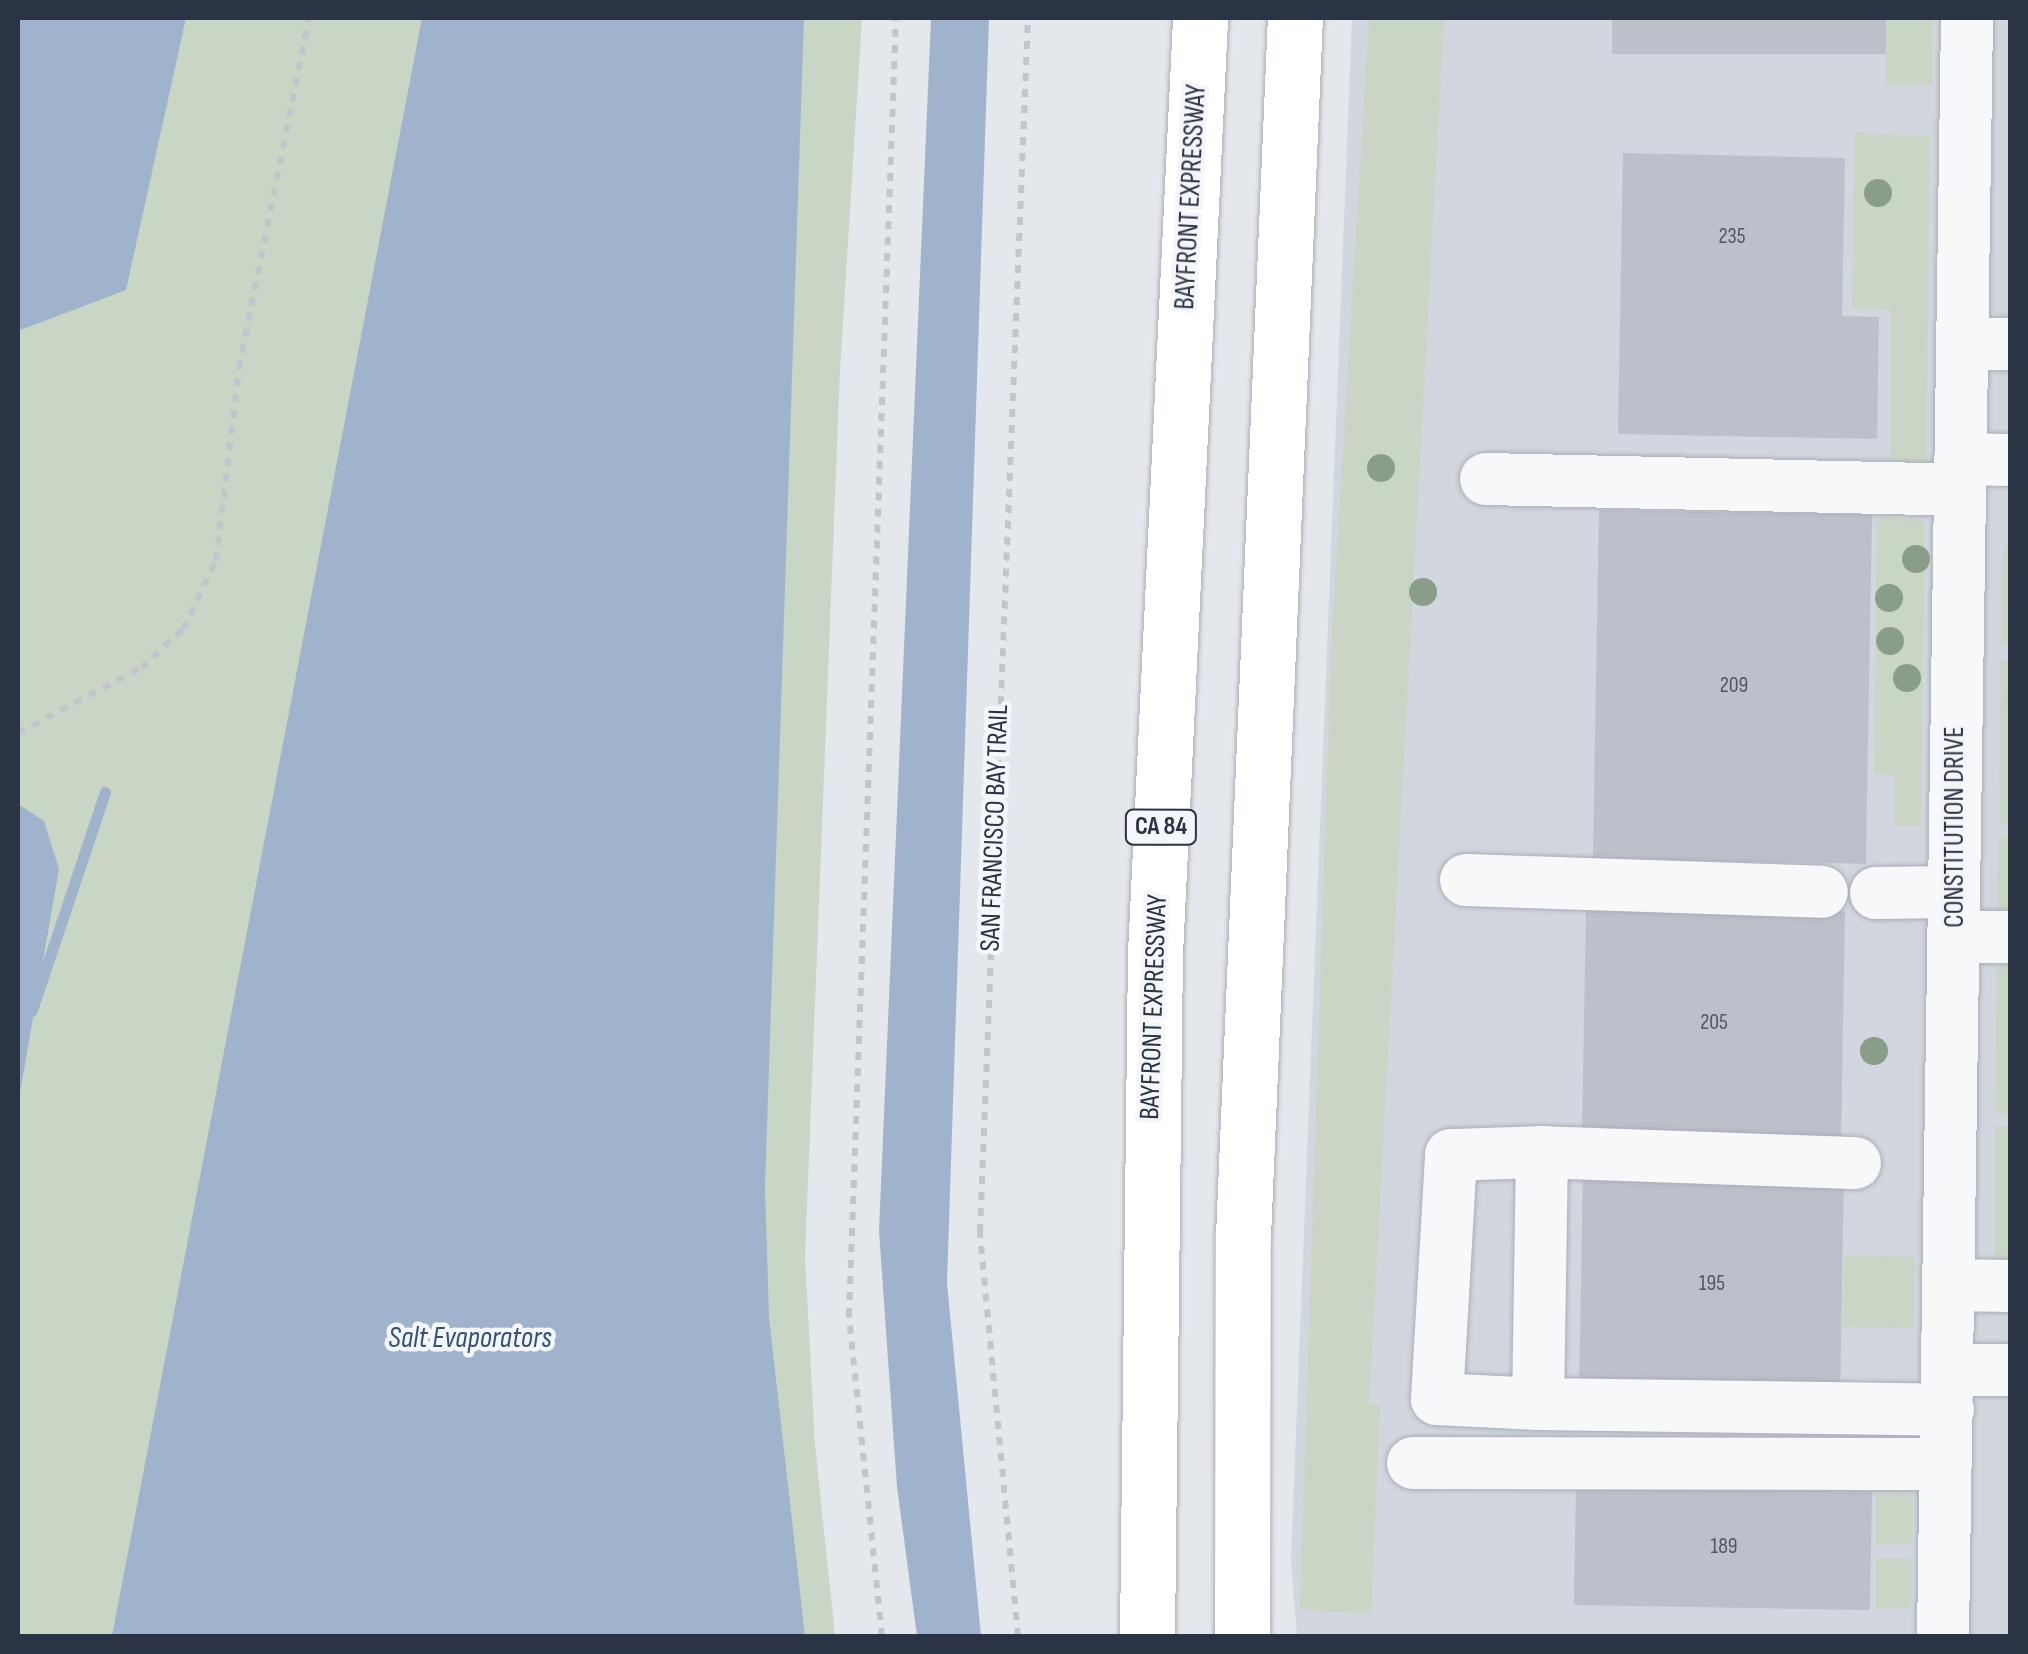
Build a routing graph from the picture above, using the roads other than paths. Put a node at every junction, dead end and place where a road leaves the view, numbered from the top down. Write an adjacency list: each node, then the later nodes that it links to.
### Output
1 (1200, 18): 21 (highway, BAYFRONT EXPRESSWAY / CA 84)
2 (1296, 18): 22 (highway)
3 (1966, 18): 4 (street, CONSTITUTION DRIVE)
4 (1986, 344): 5 (street, CONSTITUTION DRIVE)
5 (1976, 470): 6 (street); 10 (street, CONSTITUTION DRIVE)
6 (1486, 479)
7 (1466, 880): 8 (street)
8 (1822, 892)
9 (1876, 893): 10 (street)
10 (1953, 914): 11 (street); 14 (street, CONSTITUTION DRIVE)
11 (2010, 937)
12 (1551, 1152): 13 (street); 18 (street); 18 (street)
13 (1855, 1162)
14 (1949, 1286): 15 (street); 17 (street, CONSTITUTION DRIVE)
15 (2010, 1286)
16 (2010, 1370): 17 (street)
17 (1947, 1390): 18 (street); 20 (street, CONSTITUTION DRIVE)
18 (1553, 1405)
19 (1413, 1463): 20 (street)
20 (1946, 1464): 23 (street, CONSTITUTION DRIVE)
21 (1147, 1636)
22 (1242, 1636)
23 (1943, 1636)

